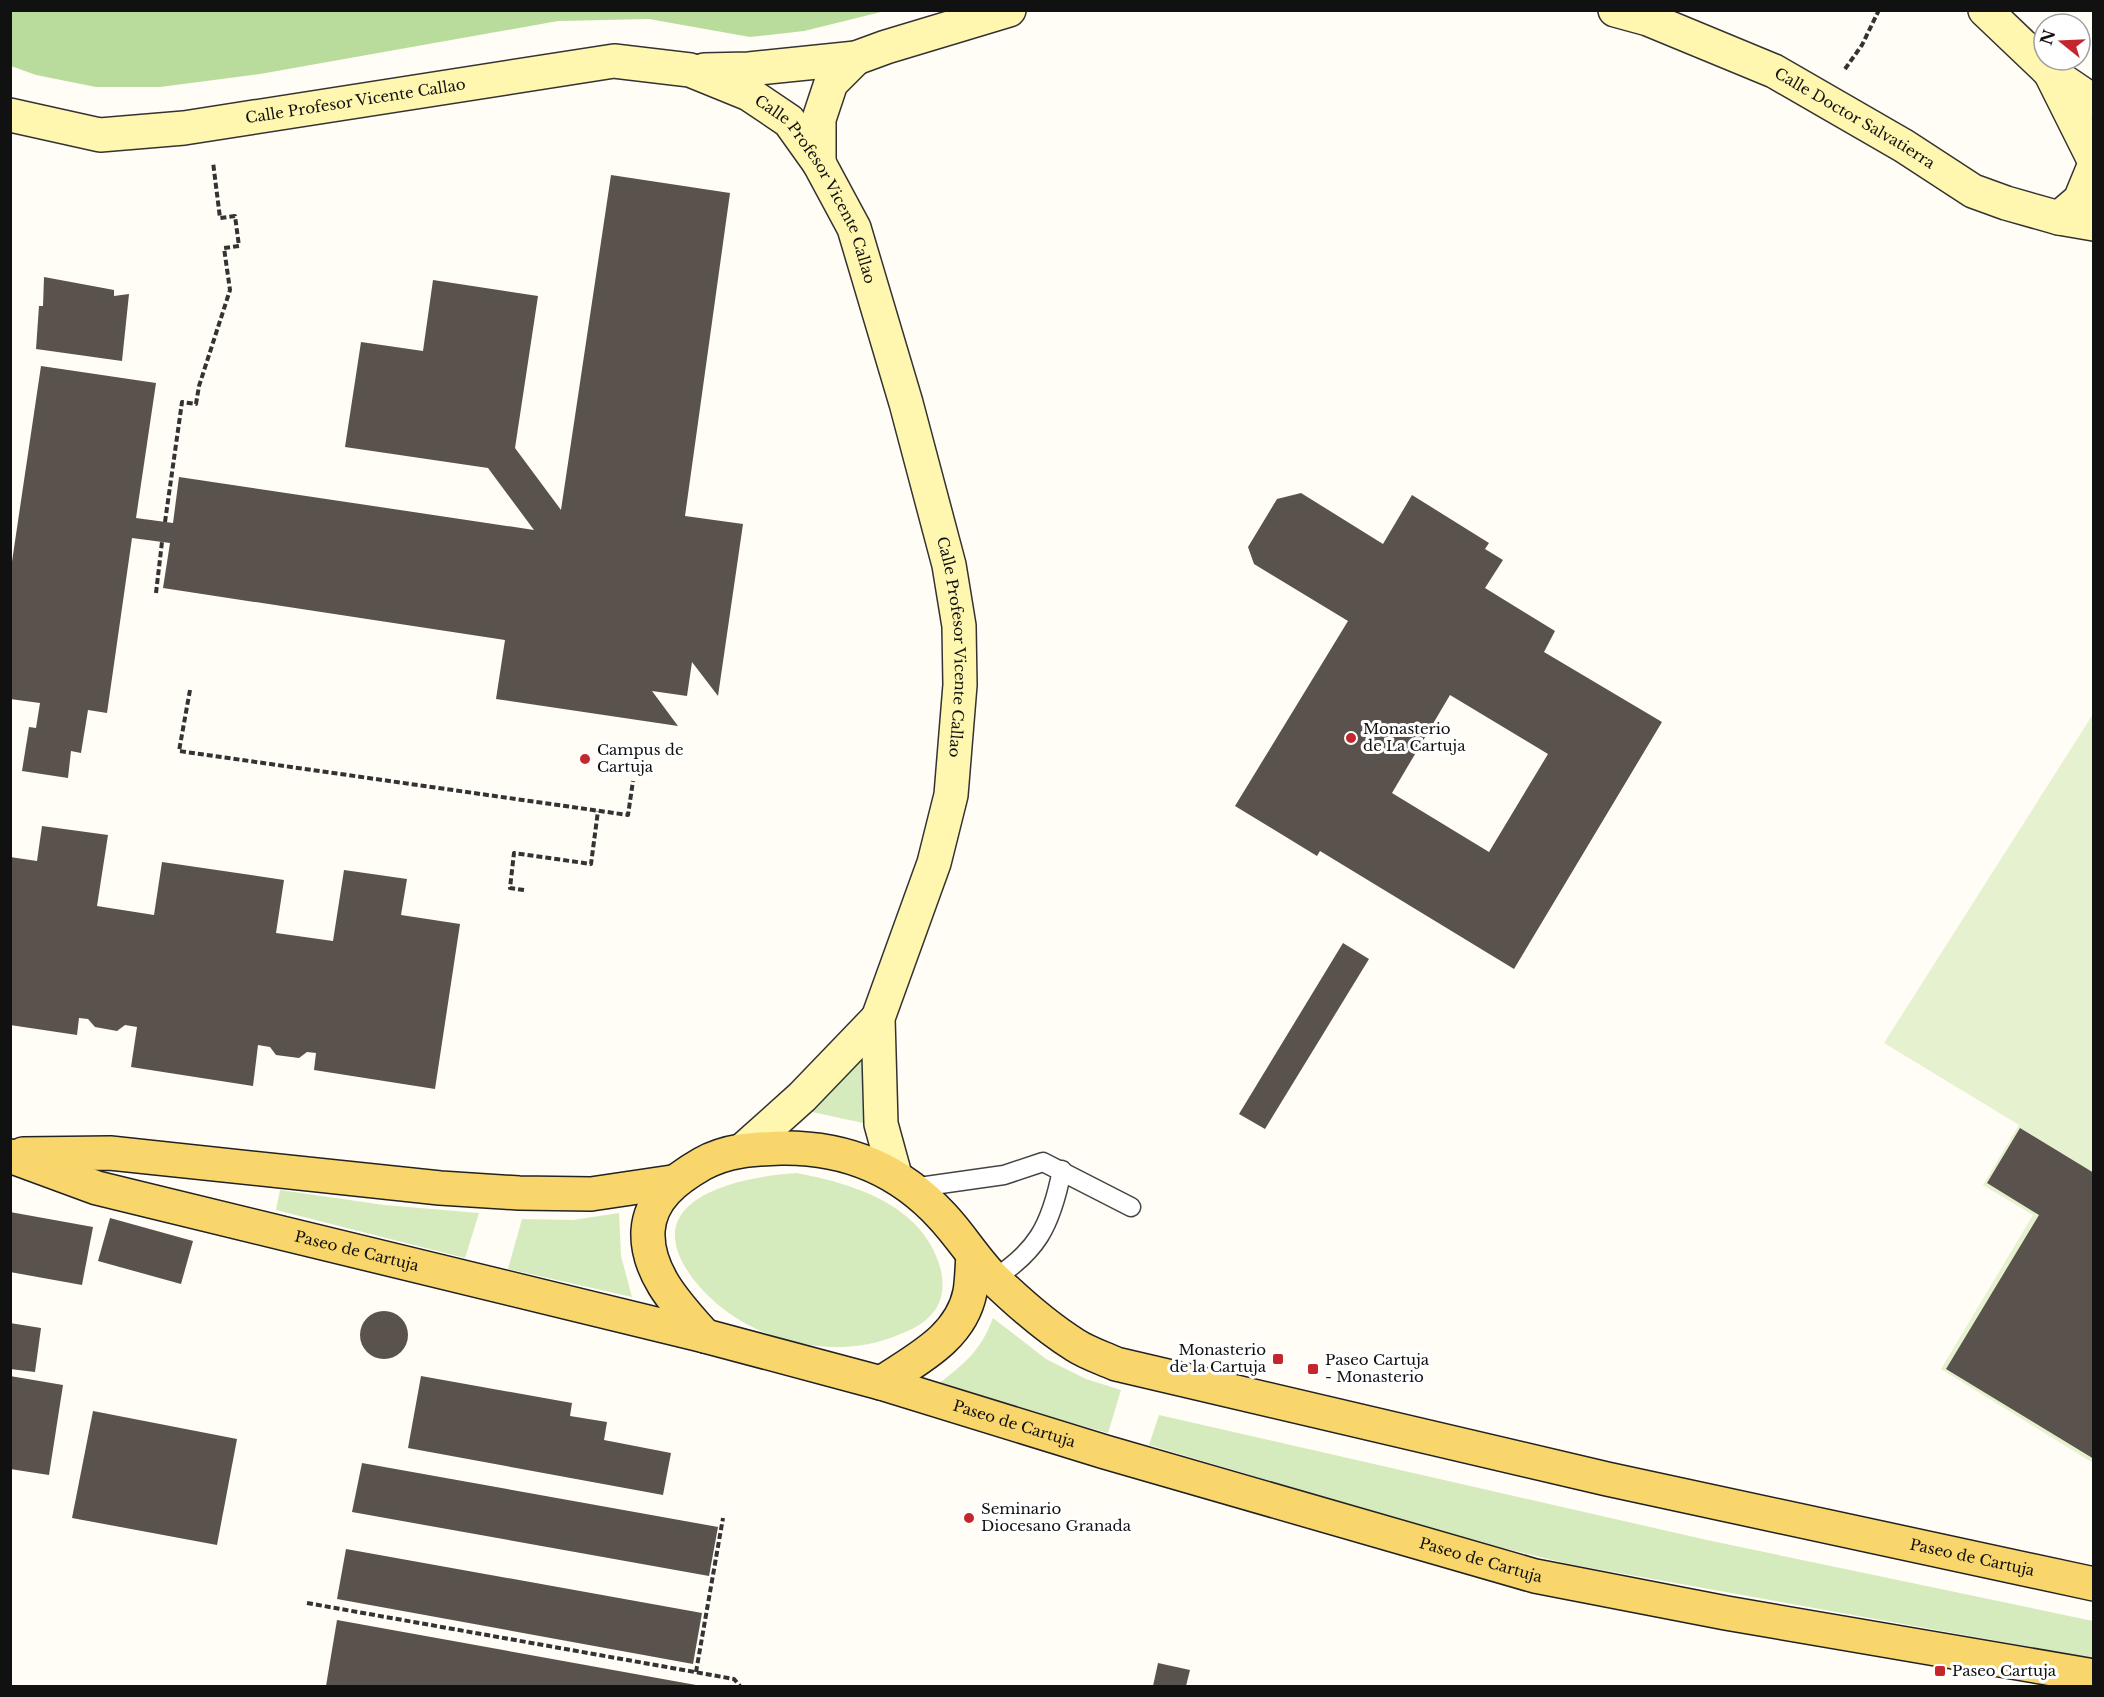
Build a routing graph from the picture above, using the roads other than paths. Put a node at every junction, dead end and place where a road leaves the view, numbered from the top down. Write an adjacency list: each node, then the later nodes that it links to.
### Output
1 (1010, 10): 5 (street)
2 (1615, 10): 13 (street, Calle Doctor Salvatierra)
3 (1985, 10): 4 (street)
4 (2032, 55)
5 (856, 58): 6 (street); 11 (street)
6 (690, 70): 9 (street, Calle Profesor Vicente Callao); 11 (street, Calle Profesor Vicente Callao)
7 (2050, 72): 8 (street); 10 (street)
8 (2094, 102)
9 (10, 115)
10 (2094, 160)
11 (819, 163): 15 (street, Calle Profesor Vicente Callao)
12 (2094, 166): 13 (street)
13 (2059, 218): 14 (street, Calle Doctor Salvatierra)
14 (2094, 224)
15 (878, 1018): 16 (street, Calle Profesor Vicente Callao); 20 (street, Calle Profesor Vicente Callao)
16 (744, 1149): 19 (main road, Paseo de Cartuja); 20 (main road, Paseo de Cartuja)
17 (10, 1155): 19 (main road, Paseo de Cartuja); 23 (main road, Paseo de Cartuja)
18 (1062, 1170): 20 (lane); 21 (lane); 22 (lane)
19 (672, 1182): 23 (main road, Paseo de Cartuja)
20 (904, 1182): 22 (main road, Paseo de Cartuja)
21 (1131, 1207)
22 (982, 1286): 24 (main road); 25 (main road, Paseo de Cartuja)
23 (705, 1336): 24 (main road, Paseo de Cartuja)
24 (882, 1383): 26 (main road, Paseo de Cartuja)
25 (2094, 1584)
26 (2094, 1676)

